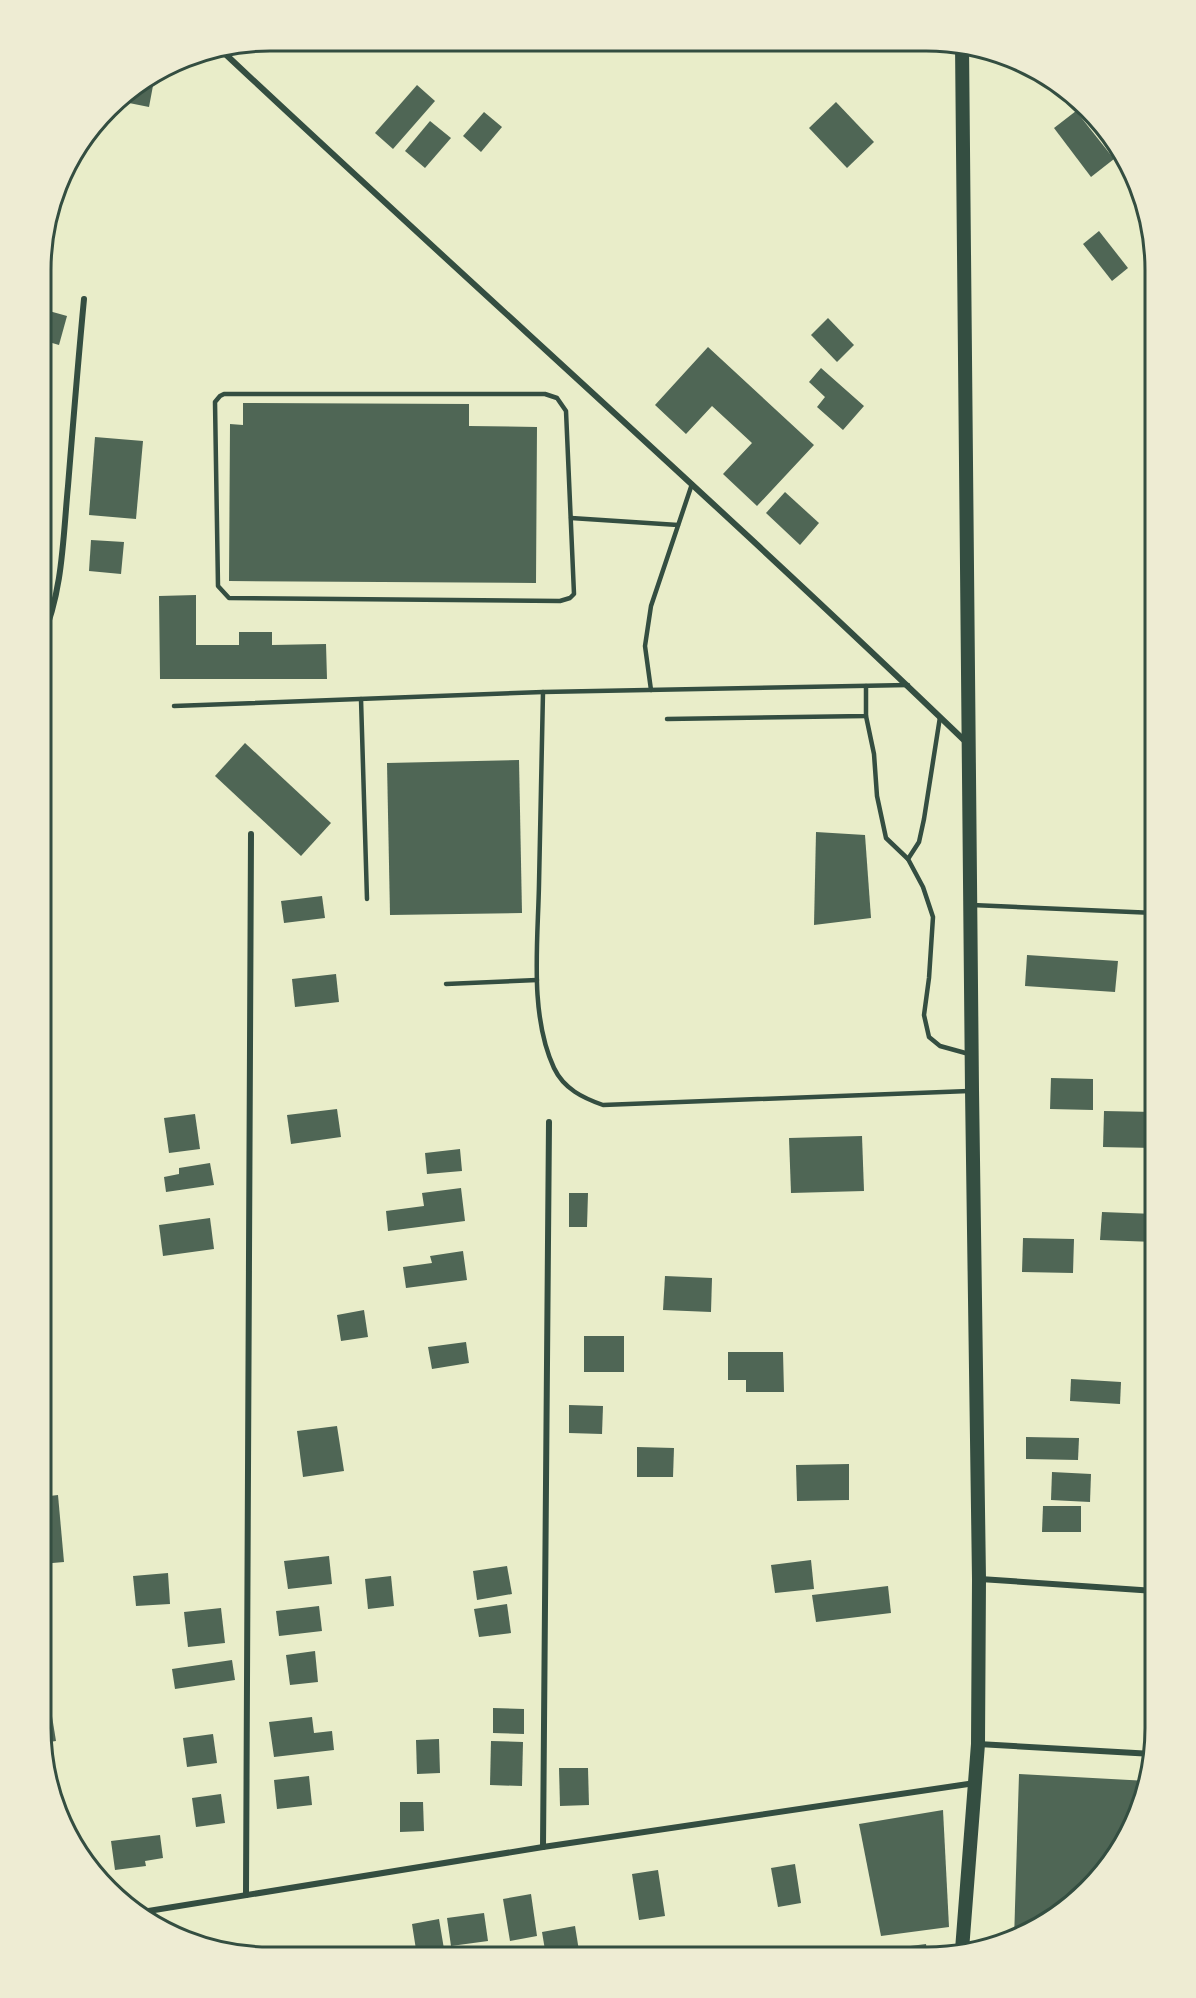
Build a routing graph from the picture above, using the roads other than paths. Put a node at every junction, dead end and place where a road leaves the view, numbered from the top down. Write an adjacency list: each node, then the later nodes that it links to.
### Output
1 (962, 54): 17 (main road)
2 (226, 55): 4 (street)
3 (84, 299): 7 (street)
4 (692, 484): 6 (lane); 8 (street)
5 (572, 518): 5 (lane); 6 (lane)
6 (678, 525): 10 (lane)
7 (51, 614)
8 (908, 685): 9 (lane); 15 (street)
9 (866, 686): 10 (lane); 14 (lane)
10 (651, 690): 11 (lane)
11 (543, 692): 12 (lane); 23 (lane)
12 (361, 699): 13 (lane); 20 (lane)
13 (174, 706)
14 (866, 716): 16 (lane); 19 (lane)
15 (940, 717): 17 (street); 19 (lane)
16 (667, 719)
17 (968, 745): 21 (main road)
18 (251, 834): 34 (street)
19 (908, 859): 25 (lane)
20 (367, 899)
21 (970, 905): 22 (lane); 25 (main road)
22 (1145, 913)
23 (537, 980): 24 (lane); 26 (lane)
24 (446, 984)
25 (972, 1055): 26 (main road)
26 (972, 1090): 28 (main road)
27 (549, 1122): 33 (street)
28 (979, 1579): 29 (street); 30 (main road)
29 (1145, 1590)
30 (978, 1744): 31 (street); 32 (main road)
31 (1144, 1753)
32 (976, 1783): 33 (street); 36 (main road)
33 (543, 1847): 34 (street)
34 (246, 1896): 35 (street)
35 (151, 1912)
36 (963, 1944)

